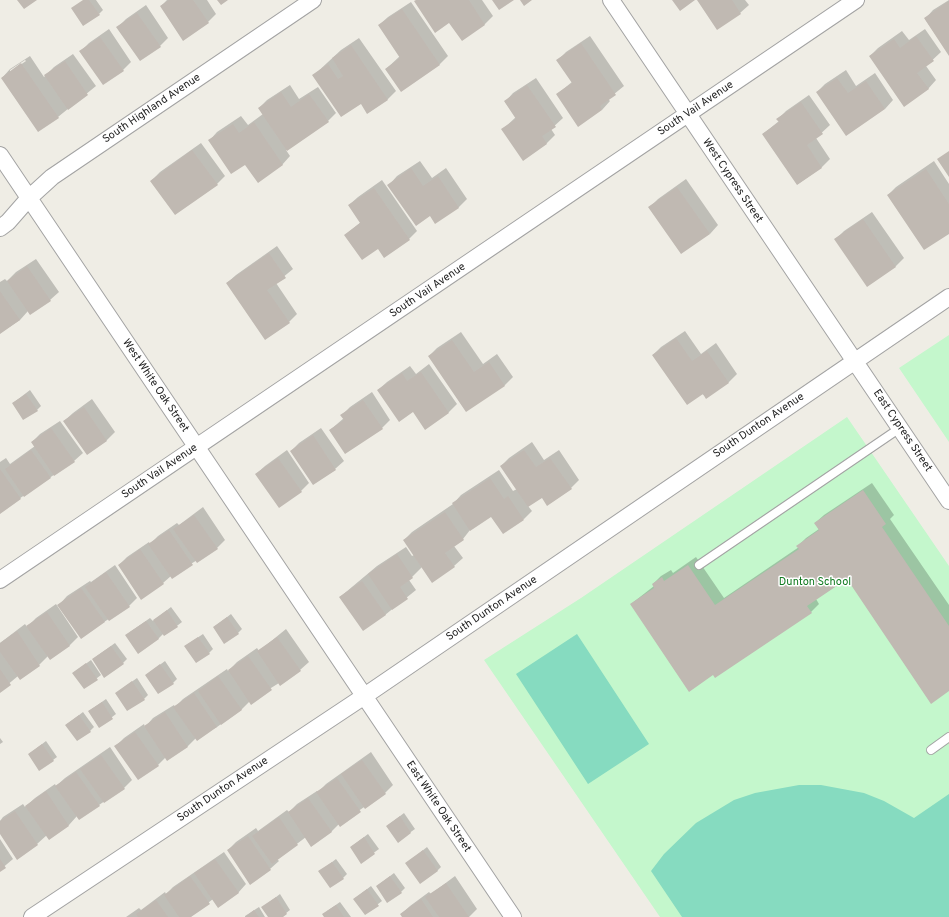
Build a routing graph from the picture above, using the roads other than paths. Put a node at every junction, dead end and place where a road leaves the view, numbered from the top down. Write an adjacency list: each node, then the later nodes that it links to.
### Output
1 (313, 0): 6 (street, South Highland Avenue)
2 (611, 0): 4 (street, West Cypress Street)
3 (856, 0): 4 (street, South Vail Avenue)
4 (688, 115): 9 (street, West Cypress Street); 11 (street, South Vail Avenue)
5 (0, 155): 6 (street, West White Oak Street)
6 (29, 198): 7 (street, South Highland Avenue); 11 (street, West White Oak Street)
7 (0, 228)
8 (949, 297): 9 (street, South Dunton Avenue)
9 (855, 361): 10 (street, East Cypress Street); 15 (street, South Dunton Avenue)
10 (900, 428): 12 (street, East Cypress Street); 13 (lane)
11 (196, 448): 14 (street, South Vail Avenue); 15 (street, West White Oak Street)
12 (949, 501)
13 (699, 566)
14 (0, 580)
15 (363, 697): 18 (street, South Dunton Avenue); 19 (street, East White Oak Street)
16 (949, 737): 17 (lane)
17 (931, 750)
18 (32, 917)
19 (513, 917)

